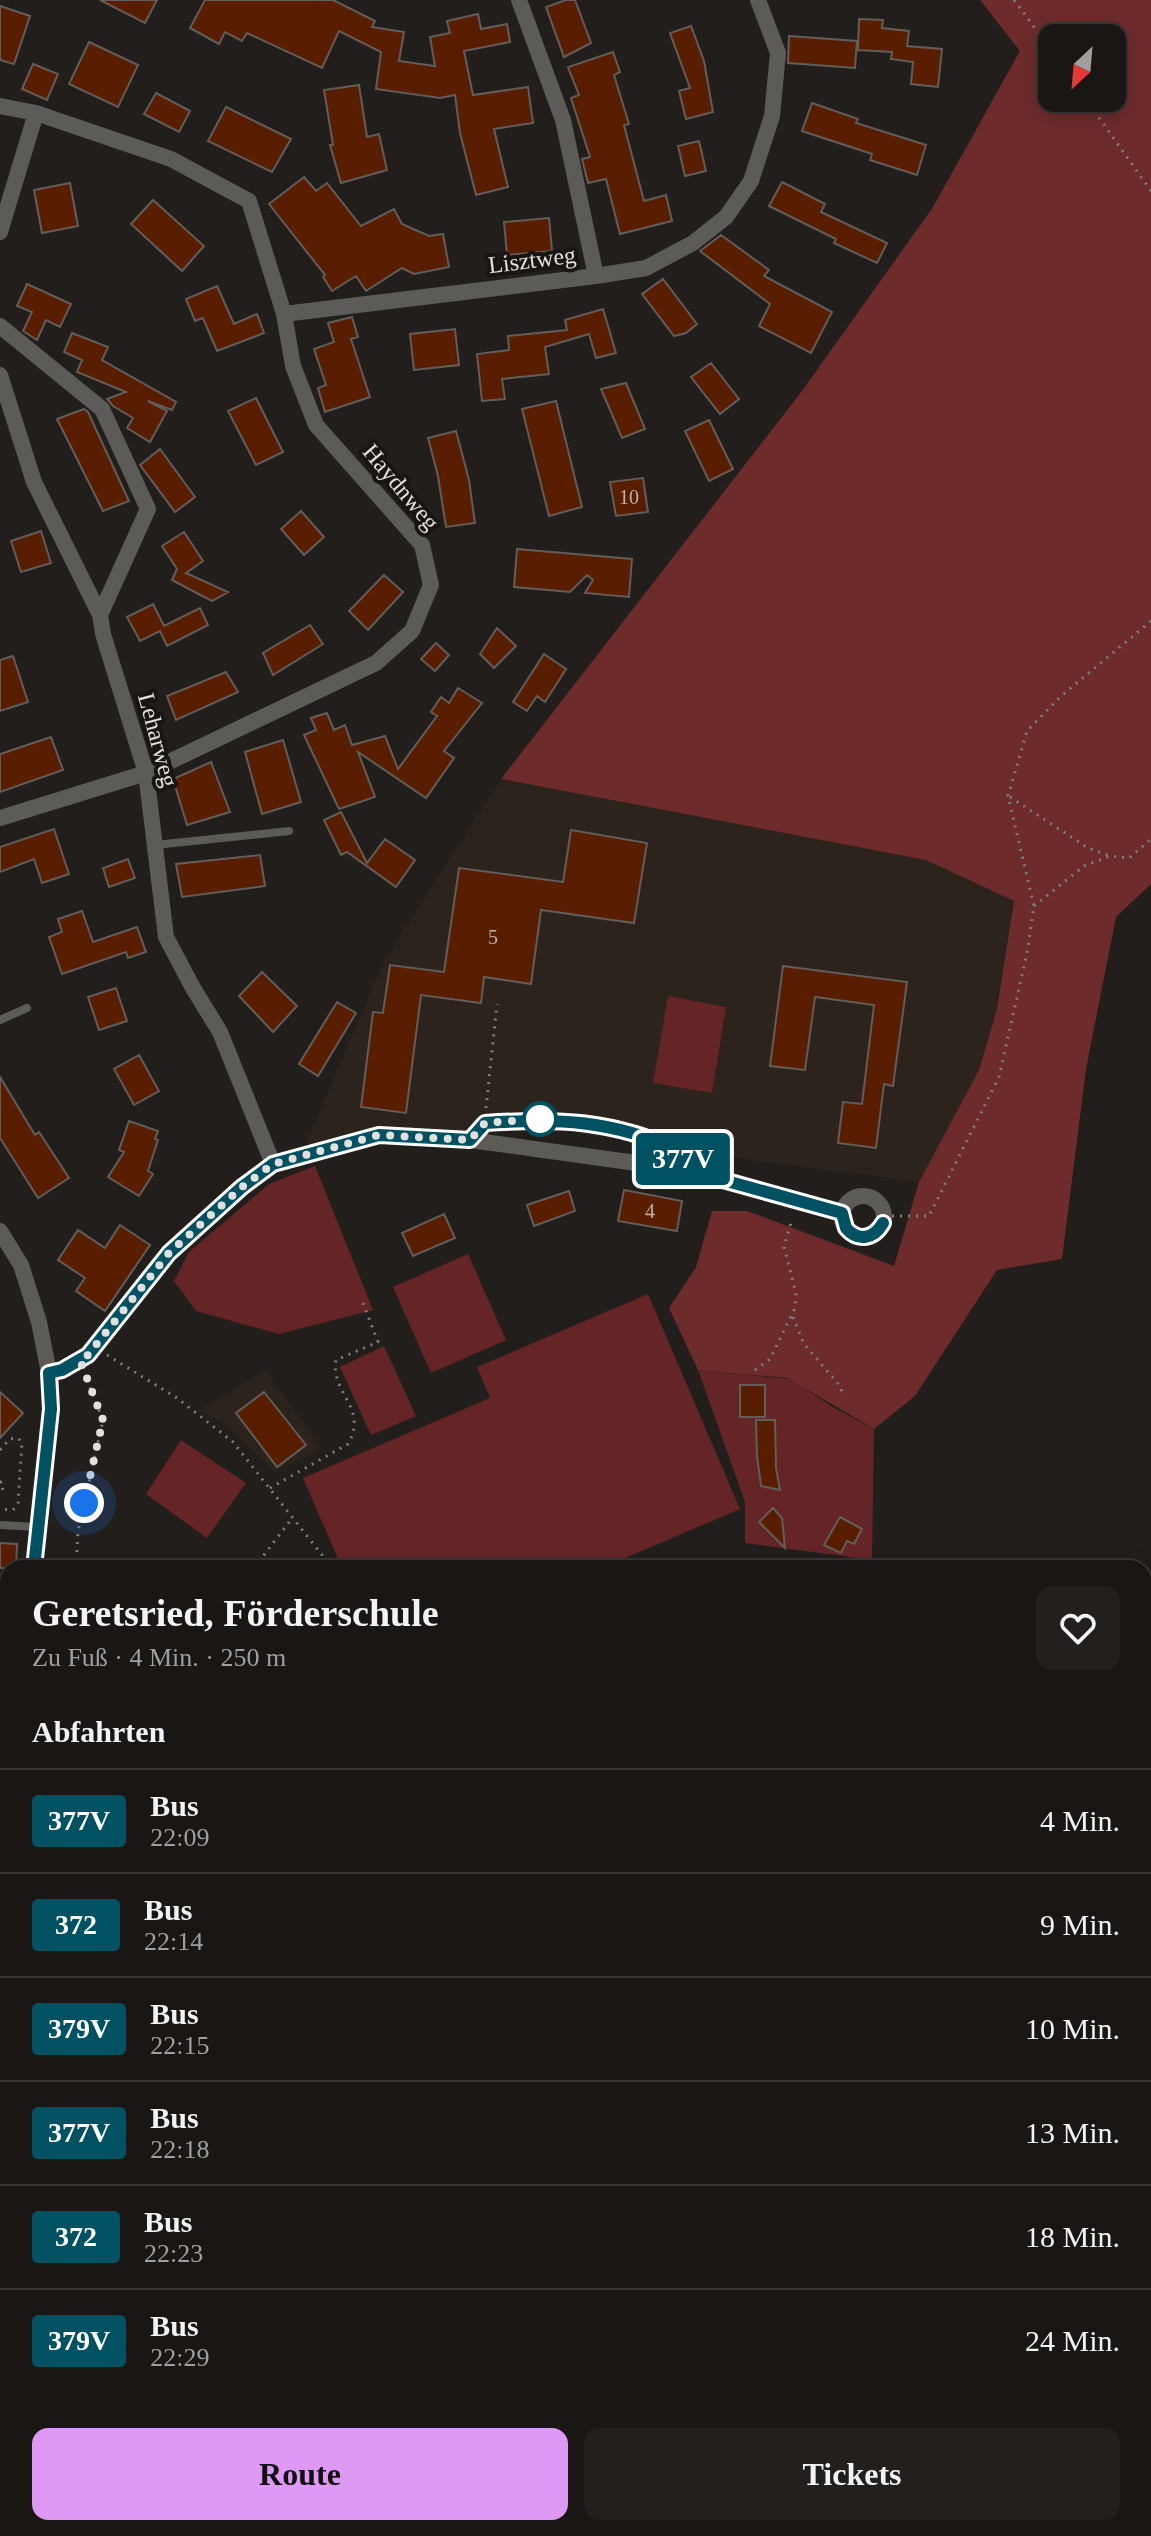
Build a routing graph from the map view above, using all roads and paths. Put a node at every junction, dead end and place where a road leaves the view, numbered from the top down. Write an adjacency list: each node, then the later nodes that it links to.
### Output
1 (519, 0): 10 (street, Lisztweg)
2 (758, 0): 10 (street)
3 (1014, 0): 4 (path)
4 (1038, 32)
5 (0, 106): 7 (street, Haydnweg)
6 (1095, 112): 8 (path)
7 (36, 113): 9 (street); 11 (street, Haydnweg)
8 (1151, 191)
9 (0, 232)
10 (596, 276): 11 (street, Lisztweg)
11 (284, 314): 16 (street, Haydnweg)
12 (0, 326): 14 (street)
13 (0, 375): 14 (street, Leharweg)
14 (100, 615): 16 (street, Leharweg)
15 (1151, 621): 17 (path)
16 (146, 773): 18 (street, Haydnweg); 21 (street, Leharweg)
17 (1008, 796): 22 (path); 23 (path)
18 (0, 818)
19 (289, 831): 21 (lane)
20 (1151, 839): 22 (path)
21 (155, 845): 29 (street, Leharweg)
22 (1110, 856): 23 (path)
23 (1034, 906): 33 (path)
24 (497, 1004): 27 (path)
25 (27, 1008): 26 (lane)
26 (0, 1020)
27 (485, 1123): 28 (lane); 30 (lane)
28 (470, 1140): 29 (street); 30 (street)
29 (273, 1164): 37 (street)
30 (687, 1170): 31 (street)
31 (800, 1201): 32 (street); 36 (path)
32 (842, 1213): 33 (street); 33 (street)
33 (884, 1216)
34 (0, 1231): 40 (street)
35 (361, 1298): 44 (path)
36 (792, 1315): 39 (path); 41 (path)
37 (94, 1347): 38 (street); 44 (path)
38 (80, 1360): 40 (street); 51 (path)
39 (755, 1370)
40 (49, 1373): 49 (street)
41 (844, 1397)
42 (0, 1450): 46 (path)
43 (0, 1482): 45 (path)
44 (270, 1488): 47 (path)
45 (0, 1493)
46 (0, 1509)
47 (293, 1517): 52 (path); 53 (path)
48 (0, 1525): 49 (lane)
49 (37, 1527): 50 (street)
50 (35, 1560)
51 (76, 1560)
52 (260, 1560)
53 (324, 1560)

